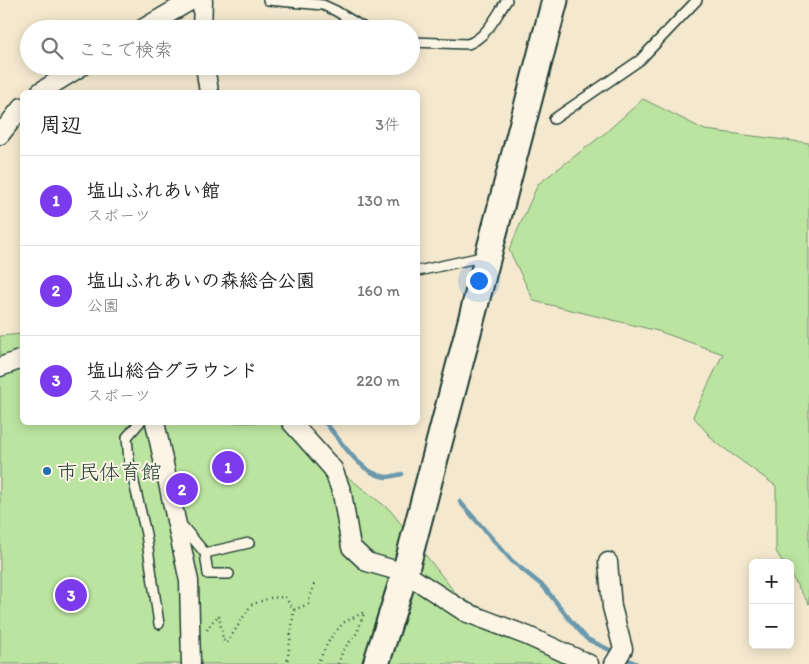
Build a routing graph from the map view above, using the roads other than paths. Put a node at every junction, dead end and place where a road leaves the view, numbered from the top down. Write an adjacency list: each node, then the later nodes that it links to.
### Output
1 (192, 0): 7 (street)
2 (203, 0): 8 (street)
3 (268, 0): 9 (lane)
4 (507, 0): 10 (lane)
5 (555, 0): 18 (street)
6 (697, 0): 16 (lane)
7 (158, 20)
8 (202, 20)
9 (352, 20)
10 (420, 42)
11 (67, 75): 13 (street)
12 (206, 75): 14 (street)
13 (43, 90)
14 (209, 90)
15 (20, 109): 17 (street)
16 (554, 120)
17 (2, 127)
18 (488, 255): 19 (lane); 29 (street)
19 (420, 272)
20 (20, 359): 21 (street)
21 (0, 367)
22 (137, 425): 31 (lane)
23 (156, 425): 25 (street)
24 (294, 425): 29 (street)
25 (176, 517): 27 (lane); 33 (street)
26 (250, 543): 27 (lane)
27 (205, 553): 30 (lane)
28 (608, 562): 32 (street)
29 (405, 573): 34 (street); 35 (street)
30 (229, 574)
31 (159, 624)
32 (618, 657)
33 (191, 662)
34 (376, 664)
35 (589, 664)

